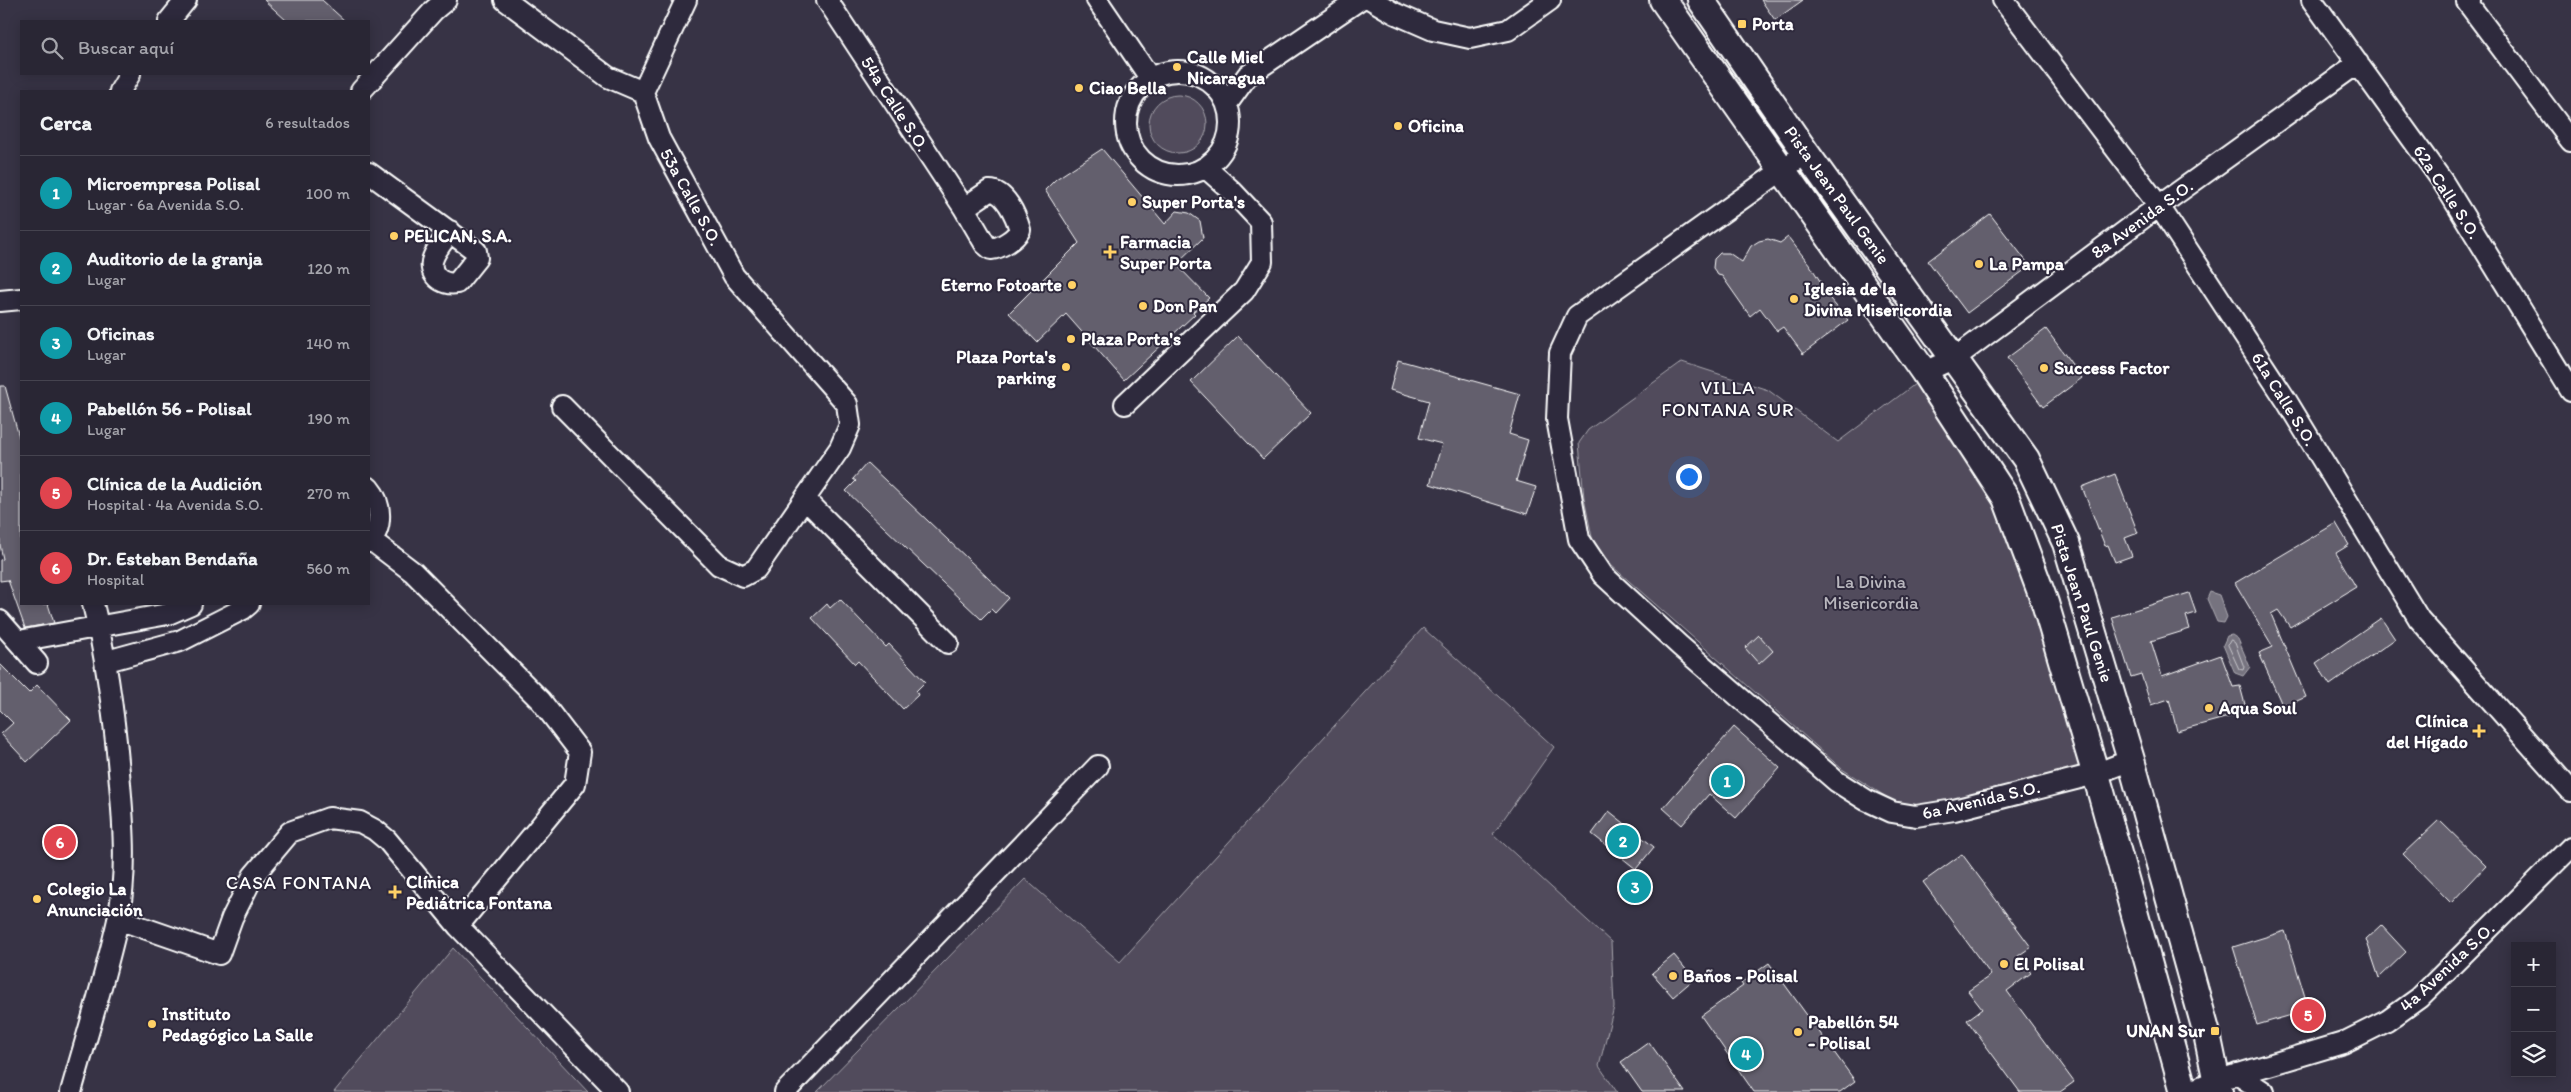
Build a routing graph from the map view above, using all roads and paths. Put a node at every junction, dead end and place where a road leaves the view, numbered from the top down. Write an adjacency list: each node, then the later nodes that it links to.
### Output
1 (186, 0): 15 (street)
2 (446, 0): 20 (street)
3 (505, 0): 21 (street)
4 (686, 0): 21 (street)
5 (827, 0): 29 (street, 54a Calle S.O.)
6 (1097, 0): 18 (street)
7 (1359, 0): 22 (street)
8 (1372, 0): 9 (street)
9 (1550, 0)
10 (1664, 0): 26 (main road, Pista Jean Paul Genie)
11 (1701, 0): 24 (main road, Pista Jean Paul Genie)
12 (2003, 0): 28 (street, 61a Calle S.O.)
13 (2312, 0): 16 (street, 62a Calle S.O.)
14 (2470, 0): 23 (street)
15 (170, 20)
16 (2358, 63): 28 (street, 8a Avenida S.O.); 35 (street, 62a Calle S.O.)
17 (129, 75): 19 (street)
18 (1150, 78): 22 (street); 25 (street)
19 (121, 90)
20 (361, 90)
21 (643, 92): 39 (street, 53a Calle S.O.)
22 (1227, 104): 25 (street)
23 (2571, 141)
24 (1806, 153): 26 (street, 6a Avenida S.O.); 33 (main road, Pista Jean Paul Genie)
25 (1206, 168): 36 (street)
26 (1783, 170): 34 (main road, Pista Jean Paul Genie); 52 (street, 6a Avenida S.O.)
27 (370, 174): 30 (street)
28 (2159, 206): 33 (street, 8a Avenida S.O.); 53 (street, 61a Calle S.O.)
29 (964, 208)
30 (450, 231)
31 (20, 299): 32 (street)
32 (0, 301)
33 (1955, 358): 34 (street, 8a Avenida S.O.); 50 (main road, Pista Jean Paul Genie)
34 (1924, 372): 52 (main road, Pista Jean Paul Genie)
35 (2571, 391)
36 (1125, 404)
37 (562, 406): 39 (street)
38 (370, 489): 40 (street)
39 (805, 499): 47 (street)
40 (370, 541): 56 (street)
41 (94, 605): 45 (street)
42 (189, 605): 45 (street)
43 (247, 605): 48 (street)
44 (0, 621): 46 (street)
45 (100, 628): 46 (street); 48 (street)
46 (19, 641): 49 (street)
47 (948, 644)
48 (107, 661): 55 (street)
49 (36, 663)
50 (2131, 760): 52 (street, 6a Avenida S.O.); 57 (main road, Pista Jean Paul Genie)
51 (1098, 766): 60 (street)
52 (2095, 774): 61 (main road, Pista Jean Paul Genie)
53 (2571, 791)
54 (2571, 847): 57 (street, 4a Avenida S.O.)
55 (118, 919): 56 (street); 58 (street)
56 (458, 926): 59 (street)
57 (2224, 1082): 61 (street, 4a Avenida S.O.); 62 (street)
58 (71, 1092)
59 (618, 1092)
60 (785, 1092)
61 (2186, 1092)
62 (2264, 1092)

